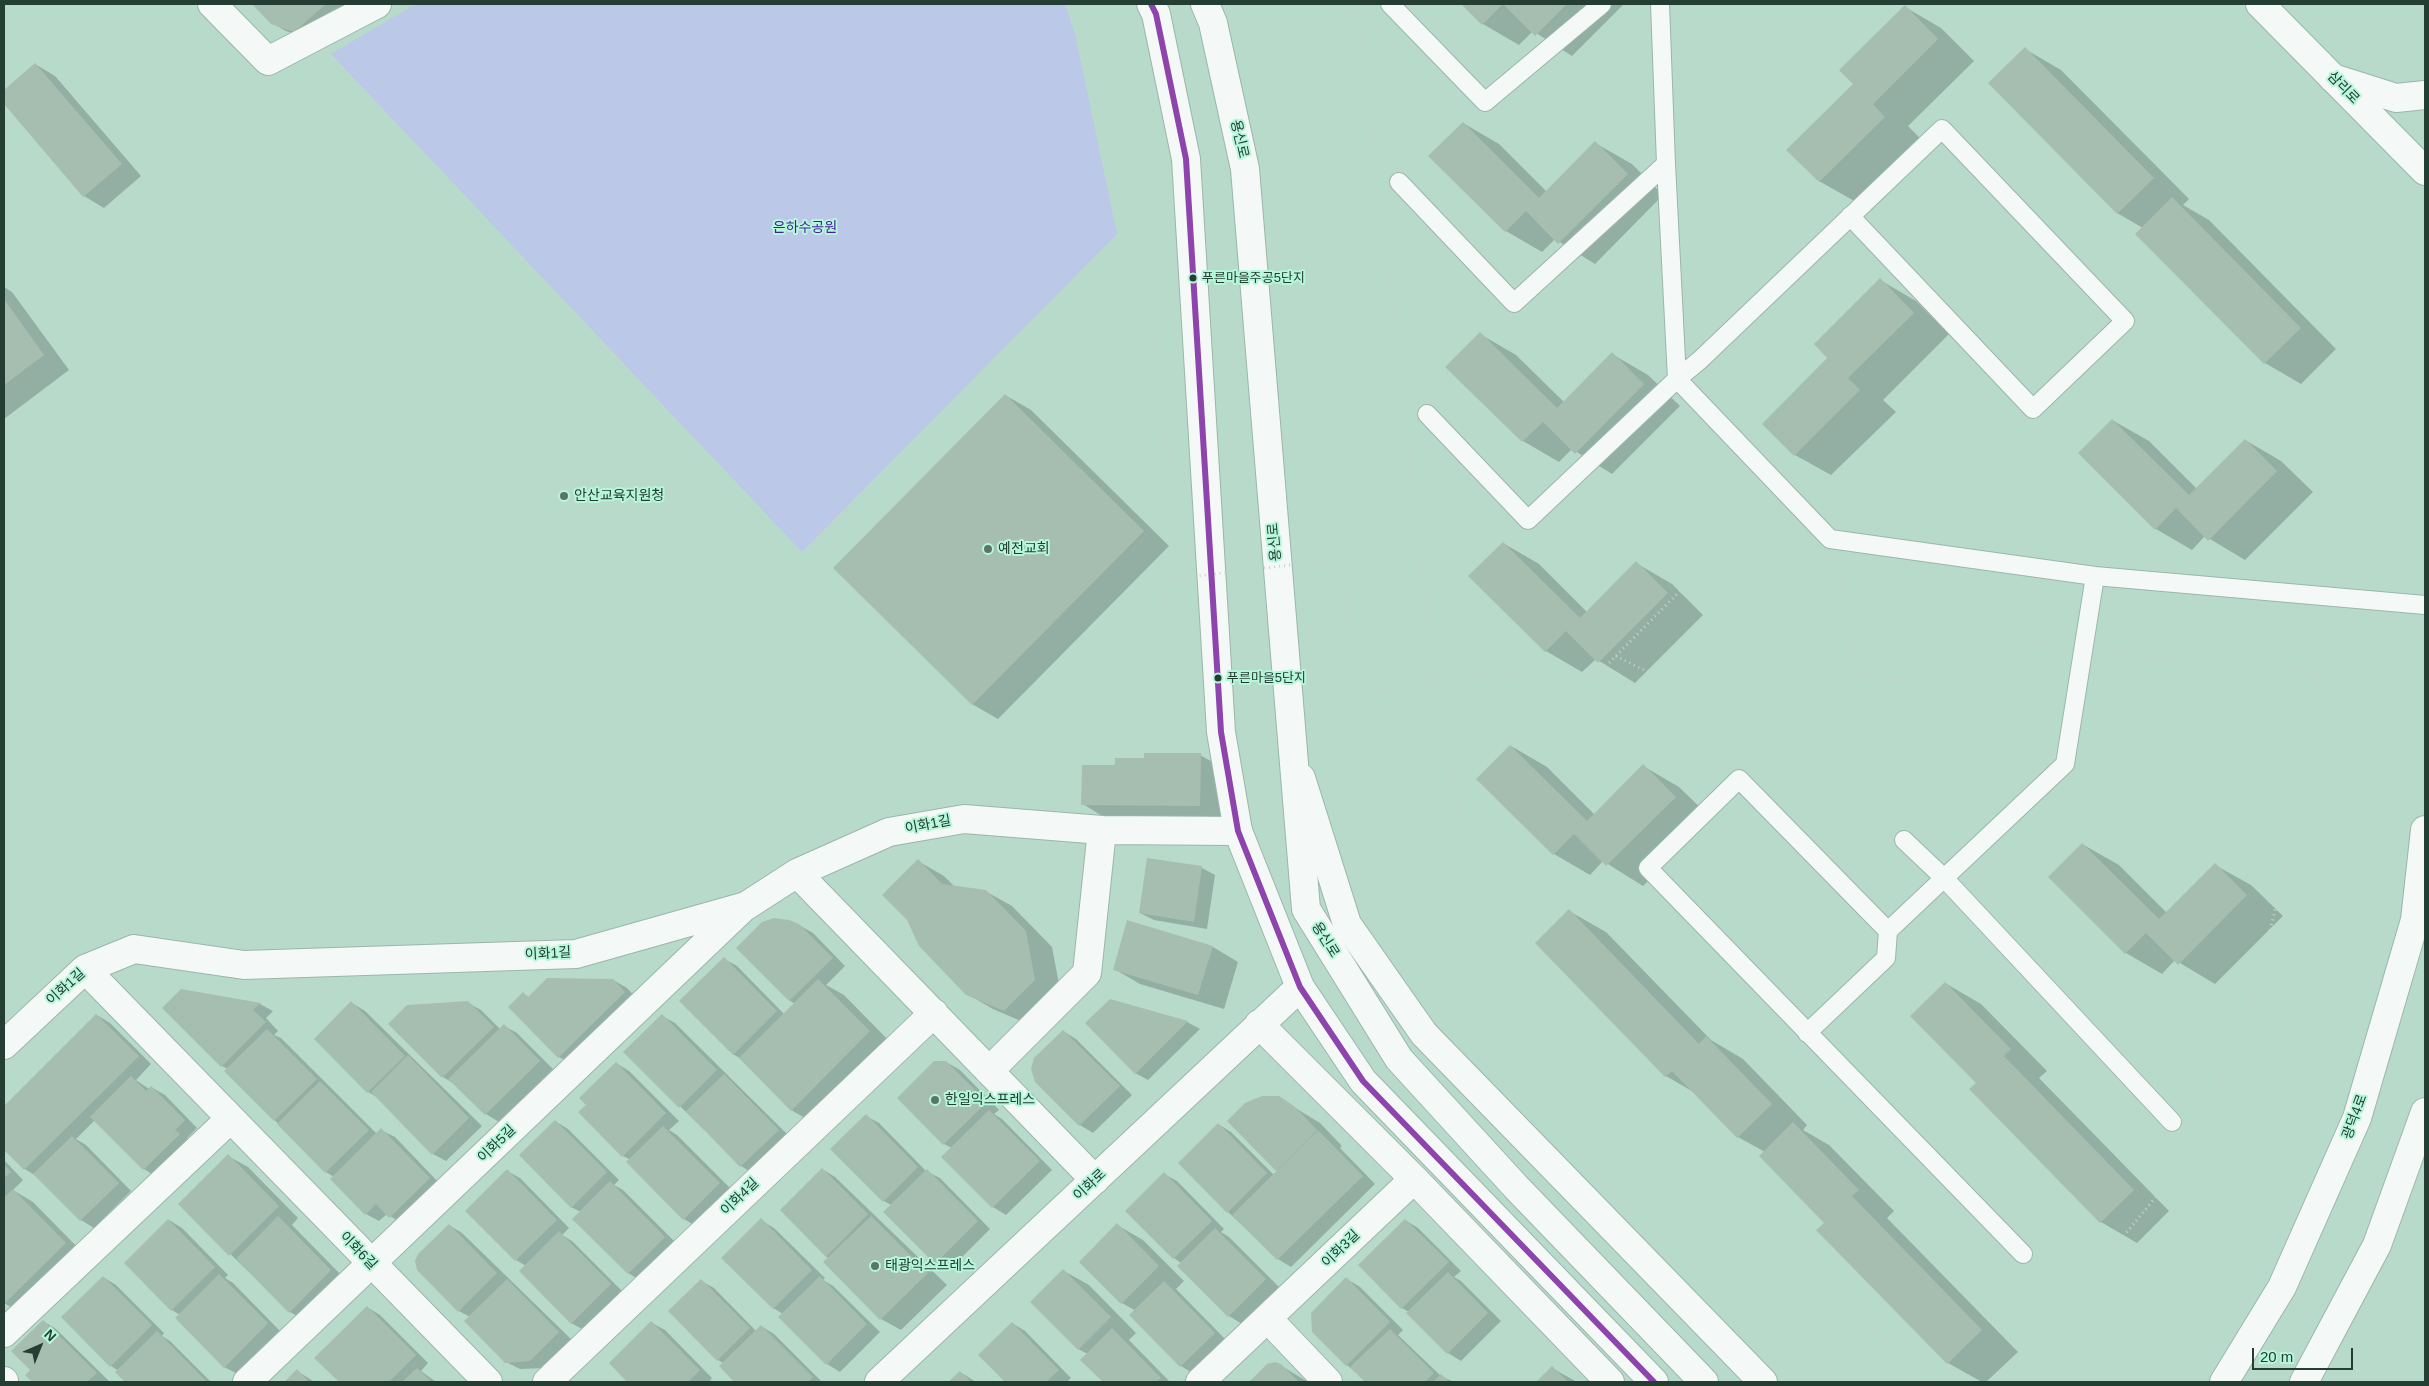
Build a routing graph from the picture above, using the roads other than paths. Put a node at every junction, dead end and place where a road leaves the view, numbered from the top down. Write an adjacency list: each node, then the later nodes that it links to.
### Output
1 (212, 4): 2 (street)
2 (377, 4)
3 (1151, 4): 22 (street)
4 (1205, 4): 19 (street, 용신로)
5 (1390, 4): 6 (lane)
6 (1602, 4)
7 (1660, 4): 11 (lane)
8 (2260, 4): 9 (street, 삼리로)
9 (2333, 78): 10 (street); 12 (street, 삼리로)
10 (2425, 95)
11 (1666, 164): 13 (lane); 15 (lane)
12 (2425, 172)
13 (1399, 182)
14 (1850, 216): 14 (lane); 15 (lane)
15 (1677, 379): 16 (lane); 17 (lane)
16 (1428, 414)
17 (2095, 576): 18 (lane); 25 (lane)
18 (2425, 605)
19 (1292, 752): 52 (street, 용신로); 53 (street)
20 (1102, 830): 22 (street, 이화1길); 24 (street, 이화1길); 34 (street)
21 (2425, 830): 54 (street, 광덕4로)
22 (1238, 831): 29 (street)
23 (1904, 840): 25 (lane)
24 (797, 873): 26 (street, 이화1길); 30 (street)
25 (1944, 878): 27 (lane); 37 (lane)
26 (746, 906): 28 (street, 이화1길); 41 (street, 이화5길)
27 (1888, 931): 32 (lane); 32 (lane)
28 (85, 968): 33 (street, 이화1길); 36 (street, 이화6길)
29 (1300, 987): 31 (street, 이화로); 51 (street)
30 (934, 1013): 34 (street); 46 (street, 이화4길)
31 (1259, 1024): 38 (street); 39 (street, 이화로)
32 (1807, 1033): 40 (lane)
33 (4, 1045)
34 (990, 1071): 39 (street)
35 (2425, 1112): 55 (street)
36 (230, 1119): 41 (street, 이화6길); 43 (street)
37 (2172, 1122)
38 (1414, 1179): 42 (street, 이화3길); 50 (street)
39 (1095, 1180): 47 (street, 이화로)
40 (2023, 1254)
41 (372, 1265): 44 (street, 이화5길); 45 (street, 이화6길)
42 (1268, 1319): 48 (street, 이화3길); 49 (street)
43 (4, 1333)
44 (247, 1382)
45 (488, 1382)
46 (547, 1382)
47 (878, 1382)
48 (1200, 1382)
49 (1328, 1382)
50 (1610, 1382)
51 (1654, 1382)
52 (1704, 1382)
53 (1763, 1382)
54 (2224, 1382)
55 (2304, 1382)

